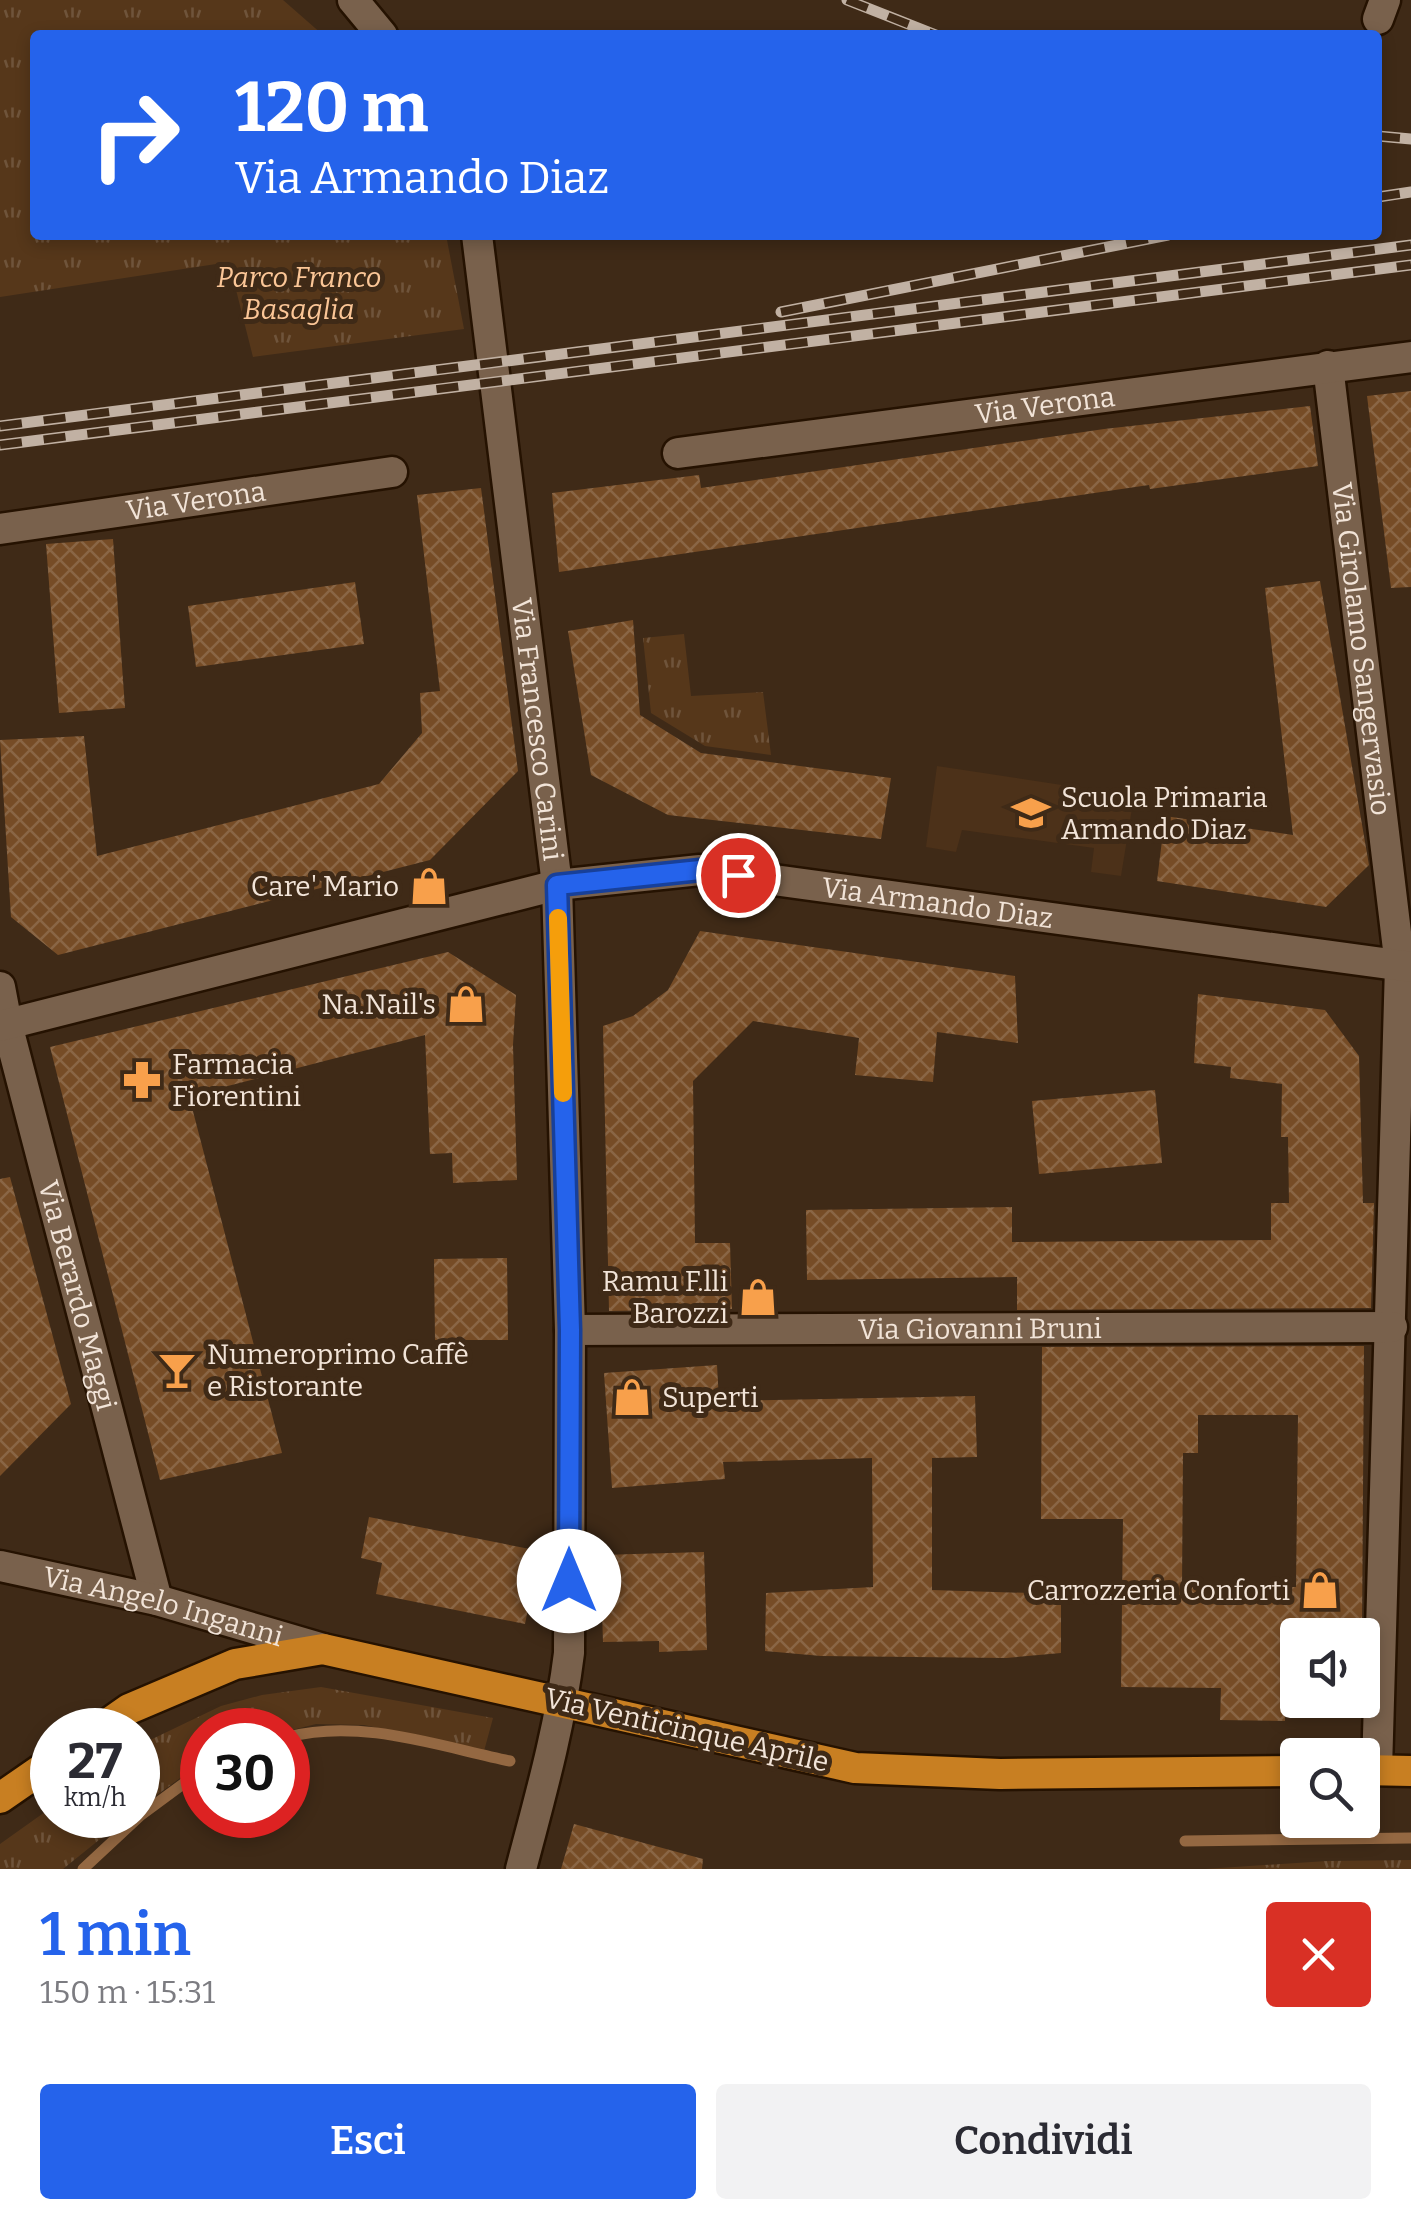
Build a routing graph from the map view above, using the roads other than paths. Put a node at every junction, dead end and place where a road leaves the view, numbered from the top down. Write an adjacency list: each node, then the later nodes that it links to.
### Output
1 (353, 0): 2 (street)
2 (378, 30)
3 (478, 240): 9 (street, Via Francesco Carini)
4 (1411, 357): 5 (street, Via Verona)
5 (1328, 366): 6 (street, Via Verona); 10 (street, Via Girolamo Sangervasio)
6 (678, 453)
7 (392, 472): 8 (street, Via Verona)
8 (0, 529)
9 (557, 885): 10 (street, Via Armando Diaz); 12 (street, Via Armando Diaz); 14 (street, Via Francesco Carini)
10 (1406, 967): 13 (street, Via Girolamo Sangervasio)
11 (0, 988): 12 (street, Via Berardo Maggi)
12 (3, 1025): 16 (street, Via Berardo Maggi)
13 (1392, 1327): 14 (street, Via Giovanni Bruni); 20 (street, Via Girolamo Sangervasio)
14 (570, 1330): 18 (street, Via Francesco Carini)
15 (0, 1566): 16 (street, Via Angelo Inganni)
16 (156, 1600): 17 (street, Via Angelo Inganni)
17 (324, 1649): 18 (main road, Via Venticinque Aprile); 19 (main road, Via Venticinque Aprile)
18 (563, 1702): 21 (main road, Via Venticinque Aprile); 26 (street, Via Francesco Carini)
19 (131, 1708)
20 (1372, 1738)
21 (1280, 1770)
22 (1380, 1770): 23 (main road)
23 (1411, 1771)
24 (30, 1777): 25 (main road)
25 (0, 1798)
26 (520, 1869)

